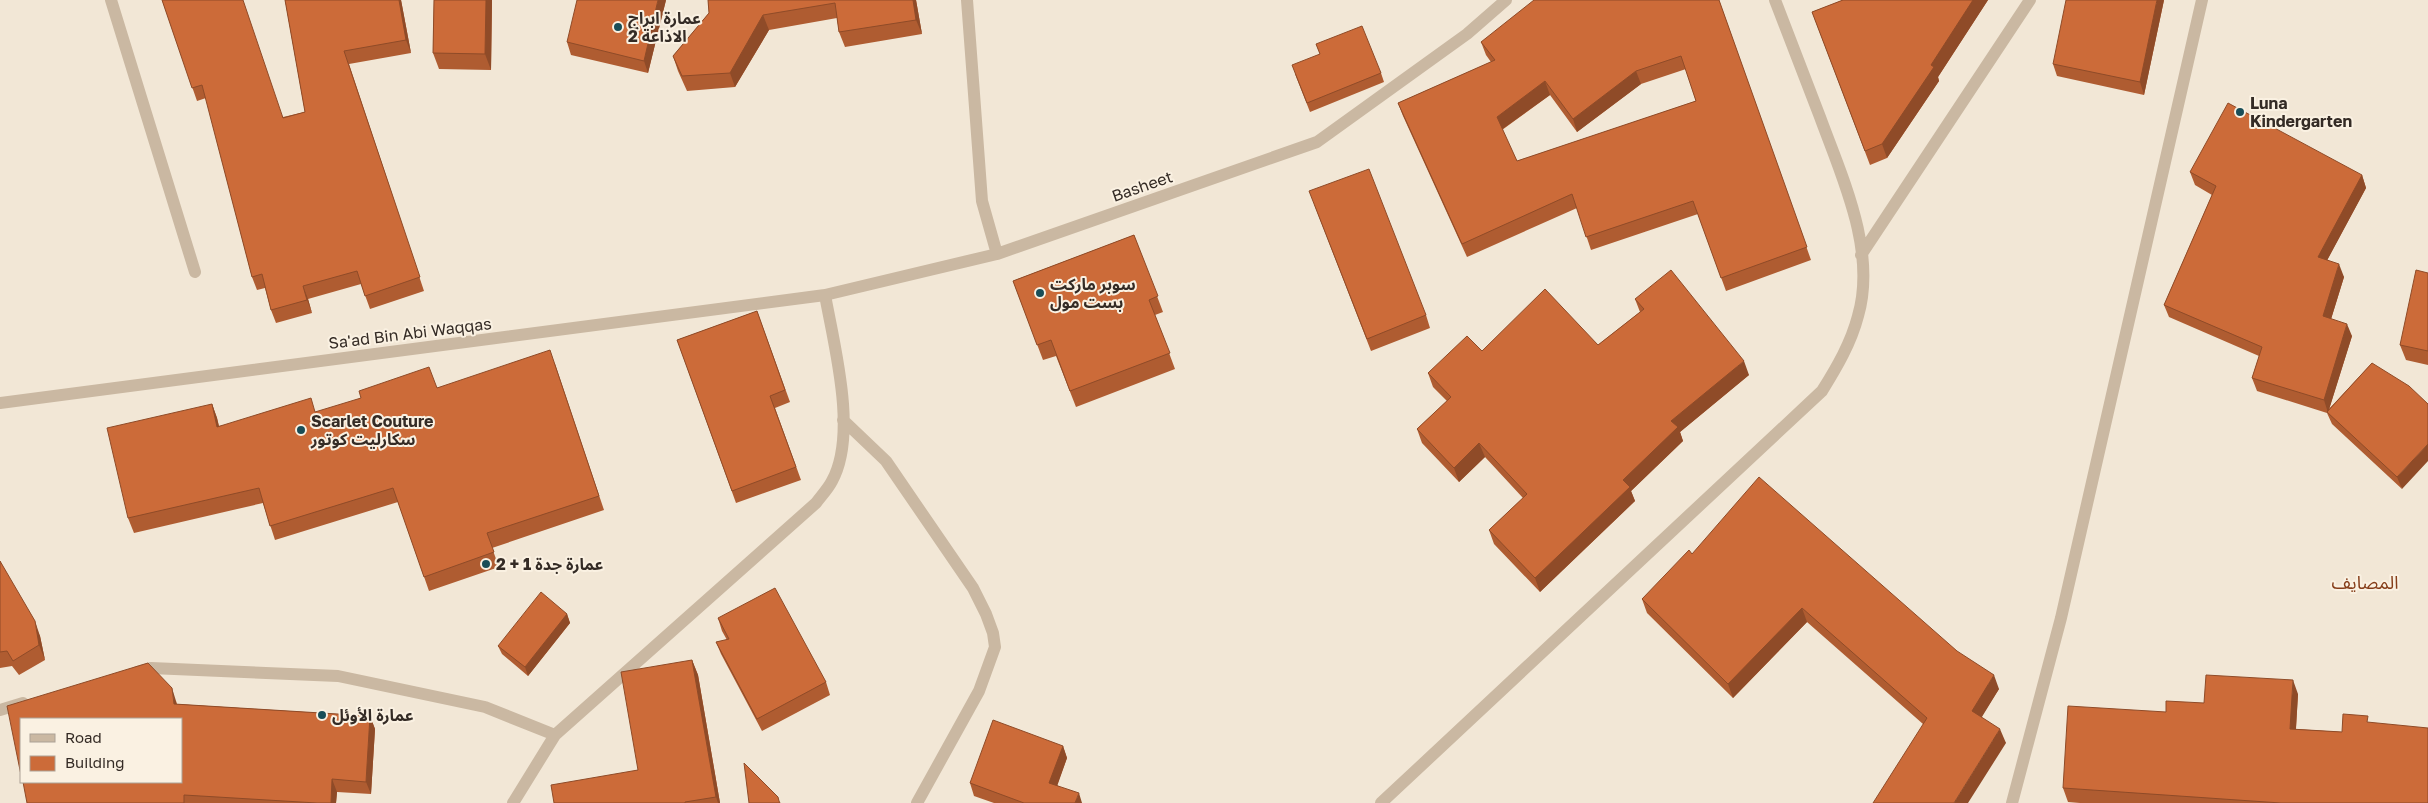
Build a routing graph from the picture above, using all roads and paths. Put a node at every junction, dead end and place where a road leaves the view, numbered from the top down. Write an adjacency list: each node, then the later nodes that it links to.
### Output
1 (111, 0): 9 (street)
2 (967, 0): 7 (street)
3 (1506, 0): 7 (street, Basheet)
4 (1775, 0): 8 (street)
5 (2030, 0): 8 (street)
6 (2202, 0): 20 (street)
7 (997, 254): 10 (street, Basheet)
8 (1861, 254): 19 (street)
9 (195, 272)
10 (825, 295): 11 (street, Sa'ad Bin Abi Waqqas); 12 (street)
11 (0, 403)
12 (843, 420): 16 (street); 18 (street)
13 (123, 676): 16 (street)
14 (38, 700): 15 (street)
15 (0, 710)
16 (555, 735): 17 (street)
17 (513, 803)
18 (917, 803)
19 (1381, 803)
20 (2012, 803)

